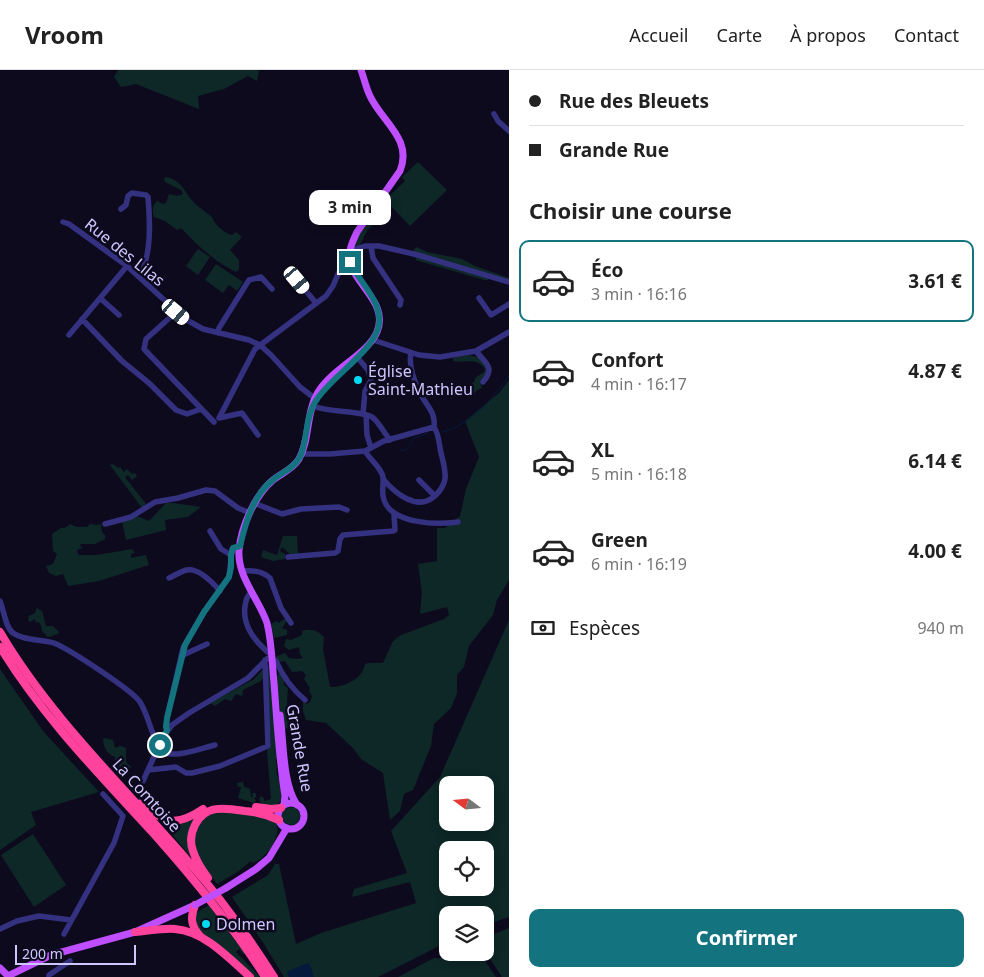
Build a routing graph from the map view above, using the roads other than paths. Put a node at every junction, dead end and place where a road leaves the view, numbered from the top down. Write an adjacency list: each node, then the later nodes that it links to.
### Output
1 (361, 70): 7 (main road)
2 (494, 114): 3 (street)
3 (509, 131)
4 (121, 209): 10 (street)
5 (63, 222): 9 (street, Rue des Lilas)
6 (371, 246): 7 (street); 12 (street); 18 (street)
7 (350, 251): 8 (main road)
8 (350, 260): 16 (street); 25 (main road)
9 (127, 266): 10 (street, Rue des Lilas); 14 (street)
10 (139, 277): 19 (street, Rue des Lilas)
11 (297, 280): 16 (street)
12 (509, 282)
13 (272, 289): 23 (street)
14 (100, 298): 20 (street); 21 (street)
15 (479, 298): 17 (street)
16 (316, 304): 26 (street)
17 (509, 304)
18 (400, 305)
19 (176, 312): 23 (street, Rue des Lilas); 32 (street)
20 (119, 315)
21 (82, 319): 24 (street); 32 (street)
22 (509, 332): 27 (street)
23 (218, 333): 26 (street, Rue des Lilas)
24 (69, 335)
25 (373, 340): 28 (street); 29 (main road); 31 (main road)
26 (260, 345): 31 (street, Rue des Lilas); 34 (street)
27 (476, 351): 28 (street); 30 (street)
28 (411, 353): 35 (street)
29 (357, 357): 31 (main road); 33 (street)
30 (483, 382)
31 (315, 401): 33 (street); 39 (main road)
32 (201, 409): 34 (street)
33 (364, 414): 37 (street); 38 (street)
34 (217, 420): 36 (street)
35 (434, 427): 37 (street); 42 (street)
36 (258, 435)
37 (390, 440): 38 (street)
38 (368, 449): 39 (street); 40 (street)
39 (301, 454): 43 (main road)
40 (383, 479): 42 (street); 46 (street)
41 (419, 480): 42 (street)
42 (435, 496)
43 (254, 503): 44 (street); 45 (main road)
44 (347, 510)
45 (250, 513): 48 (street); 50 (main road)
46 (394, 514): 47 (street); 52 (street)
47 (458, 522)
48 (105, 524)
49 (210, 530): 51 (street)
50 (240, 546): 51 (street); 53 (main road)
51 (231, 555): 55 (street)
52 (288, 557)
53 (242, 571): 56 (main road); 58 (street)
54 (169, 578): 55 (street)
55 (220, 590): 62 (street)
56 (252, 592): 63 (main road); 63 (street)
57 (0, 601): 68 (street)
58 (291, 623)
59 (0, 632): 71 (highway, La Comtoise)
60 (207, 644): 62 (street)
61 (0, 647): 91 (highway, La Comtoise)
62 (181, 656): 66 (street)
63 (269, 658): 64 (main road); 65 (street); 66 (street); 69 (street)
64 (276, 695): 73 (main road, Grande Rue); 74 (main road, Grande Rue)
65 (305, 700)
66 (167, 730): 68 (street)
67 (215, 745): 68 (street)
68 (159, 748): 69 (street)
69 (148, 770): 70 (street)
70 (143, 781)
71 (118, 783): 74 (highway); 78 (highway, La Comtoise)
72 (103, 794): 79 (street)
73 (297, 805): 74 (main road); 76 (main road)
74 (283, 806): 75 (main road)
75 (279, 820): 76 (main road); 78 (highway)
76 (287, 828): 77 (main road, bridge)
77 (195, 906): 81 (main road); 83 (highway)
78 (228, 910): 92 (highway, La Comtoise)
79 (71, 920): 80 (street); 82 (street)
80 (0, 929)
81 (135, 932): 83 (highway); 84 (main road)
82 (64, 934)
83 (203, 939): 90 (highway)
84 (38, 960): 87 (main road); 88 (main road)
85 (70, 961): 89 (street)
86 (0, 968): 88 (main road)
87 (21, 975): 88 (main road)
88 (8, 977)
89 (49, 977)
90 (250, 977)
91 (265, 977)
92 (274, 977)

